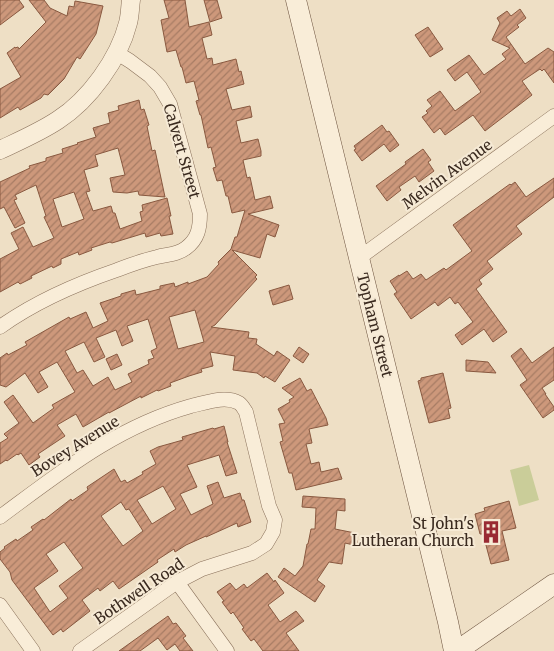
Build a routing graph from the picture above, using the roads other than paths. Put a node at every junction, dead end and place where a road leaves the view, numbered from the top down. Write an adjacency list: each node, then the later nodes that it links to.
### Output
1 (131, 0): 3 (street)
2 (296, 0): 6 (main road, Topham Street)
3 (116, 53): 5 (street); 7 (street, Calvert Street)
4 (554, 116): 6 (street, Melvin Avenue)
5 (0, 150)
6 (359, 258): 16 (main road, Topham Street)
7 (0, 328)
8 (230, 400): 9 (street, Bovey Avenue); 10 (street, Bothwell Road)
9 (0, 517)
10 (177, 582): 14 (street, Bothwell Road); 15 (street)
11 (554, 584): 16 (main road)
12 (0, 605): 13 (street)
13 (33, 651)
14 (80, 651)
15 (227, 651)
16 (456, 651)

